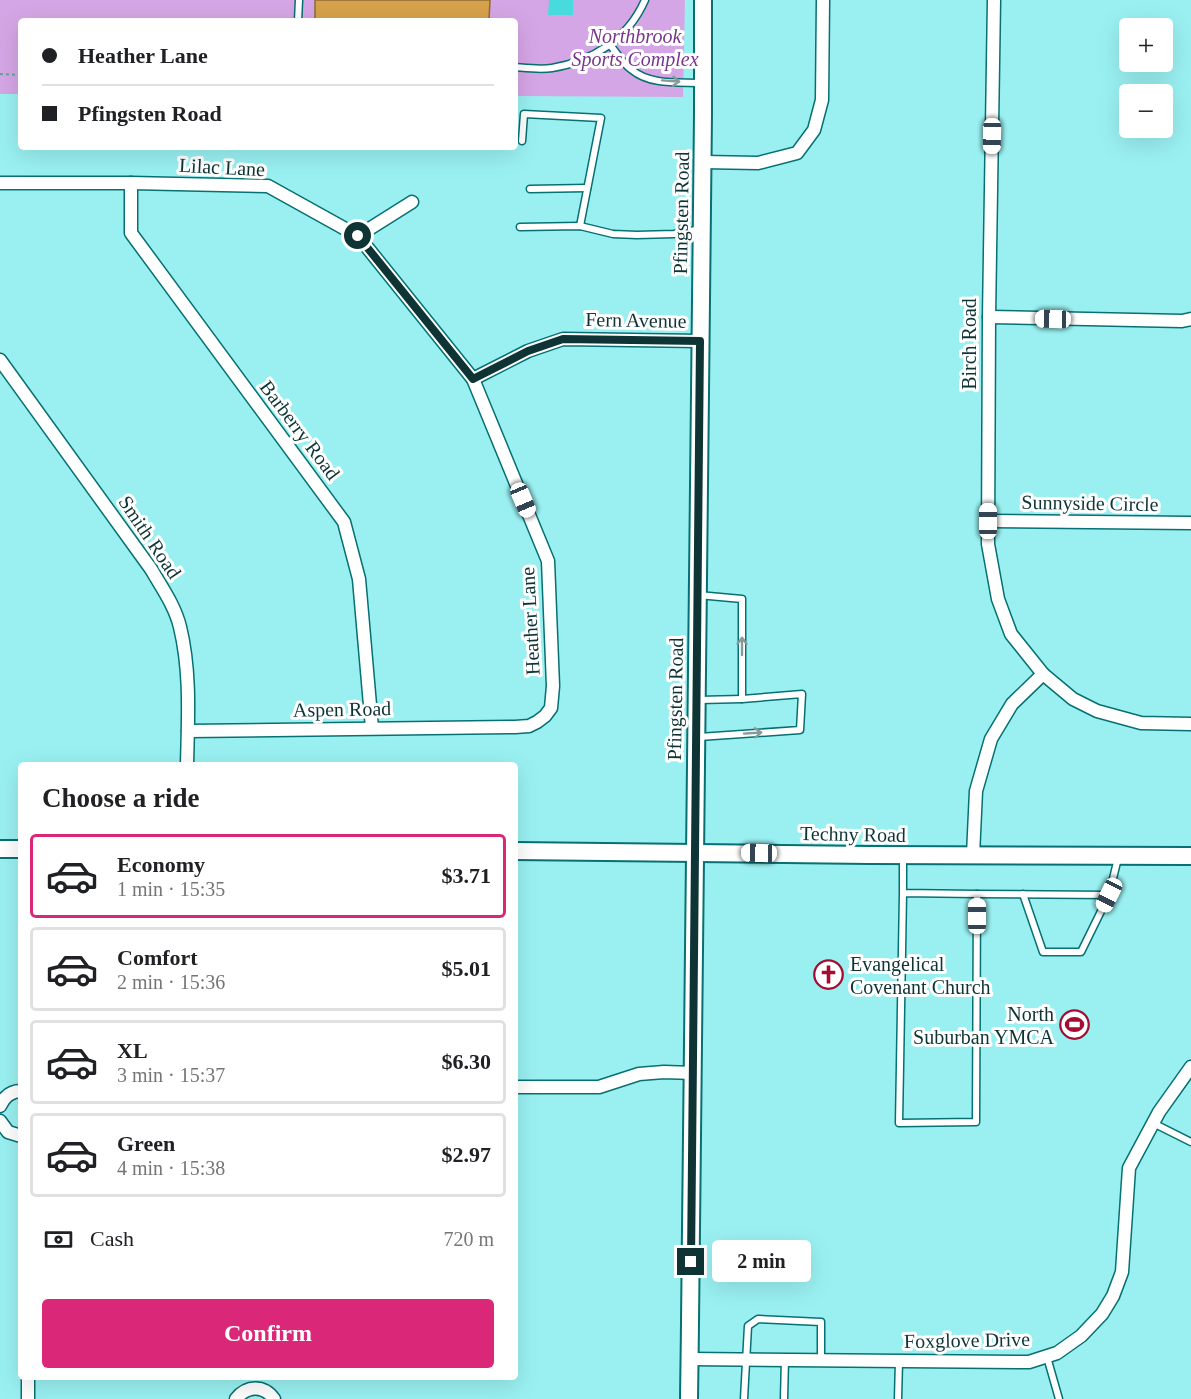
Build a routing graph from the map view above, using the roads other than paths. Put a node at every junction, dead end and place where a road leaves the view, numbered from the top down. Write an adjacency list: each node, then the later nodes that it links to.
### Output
1 (299, 0): 6 (lane)
2 (645, 0): 7 (lane)
3 (703, 0): 9 (main road, Pfingsten Road)
4 (823, 0): 11 (street)
5 (994, 0): 21 (street, Birch Road)
6 (298, 18)
7 (610, 45): 8 (lane); 9 (lane, one-way to 9)
8 (518, 67)
9 (703, 84): 11 (main road, Pfingsten Road)
10 (522, 141): 14 (lane)
11 (703, 162): 19 (main road, Pfingsten Road)
12 (0, 183): 13 (street, Lilac Lane)
13 (131, 183): 20 (street, Lilac Lane); 34 (street, Barberry Road)
14 (587, 188): 15 (lane); 17 (lane)
15 (530, 189)
16 (412, 202): 20 (street)
17 (580, 226): 18 (lane); 19 (lane)
18 (520, 227)
19 (702, 229): 23 (main road, Pfingsten Road)
20 (358, 236): 25 (street, Heather Lane)
21 (989, 317): 22 (street); 26 (street, Birch Road)
22 (1191, 319)
23 (700, 341): 25 (street, Fern Avenue); 28 (main road, Pfingsten Road)
24 (0, 360): 35 (street, Smith Road)
25 (473, 379): 33 (street, Heather Lane)
26 (988, 521): 27 (street, Sunnyside Circle); 29 (street, Birch Road)
27 (1191, 523)
28 (697, 595): 30 (lane, one-way to 28); 31 (main road, Pfingsten Road)
29 (1043, 674): 32 (street, Birch Road); 43 (street)
30 (742, 699): 31 (lane); 36 (lane, one-way to 30)
31 (696, 701): 36 (main road, Pfingsten Road)
32 (1191, 724)
33 (496, 727): 34 (street, Aspen Road)
34 (372, 728): 35 (street, Aspen Road)
35 (188, 731): 37 (street, Smith Road)
36 (695, 737): 41 (main road, Pfingsten Road)
37 (187, 762)
38 (0, 849): 39 (main road)
39 (18, 849)
40 (518, 851): 41 (main road, Techny Road)
41 (694, 852): 42 (main road, Techny Road); 51 (main road, Pfingsten Road)
42 (903, 855): 43 (main road, Techny Road); 46 (lane)
43 (973, 855): 44 (main road, Techny Road)
44 (1118, 856): 45 (main road, Techny Road); 49 (lane)
45 (1191, 856)
46 (903, 893): 47 (lane); 47 (lane)
47 (977, 894): 48 (lane)
48 (1023, 894): 49 (lane); 49 (lane)
49 (1109, 895)
50 (1191, 1067): 56 (street, Foxglove Drive)
51 (694, 1073): 52 (street); 60 (main road, Pfingsten Road)
52 (518, 1087)
53 (18, 1091): 54 (street)
54 (0, 1106)
55 (0, 1121): 57 (street)
56 (1153, 1123): 58 (lane); 59 (street, Foxglove Drive)
57 (18, 1135)
58 (1191, 1142)
59 (1047, 1356): 64 (street, Foxglove Drive); 73 (lane)
60 (690, 1359): 61 (street, Foxglove Drive); 69 (main road, Pfingsten Road)
61 (747, 1359): 62 (street, Foxglove Drive); 63 (lane); 70 (lane)
62 (785, 1359): 63 (street, Foxglove Drive); 71 (lane)
63 (821, 1360): 64 (street, Foxglove Drive)
64 (899, 1361): 72 (lane)
65 (28, 1380): 66 (street)
66 (28, 1399)
67 (236, 1399): 68 (street)
68 (274, 1399)
69 (690, 1399)
70 (744, 1399)
71 (784, 1399)
72 (898, 1399)
73 (1059, 1399)

